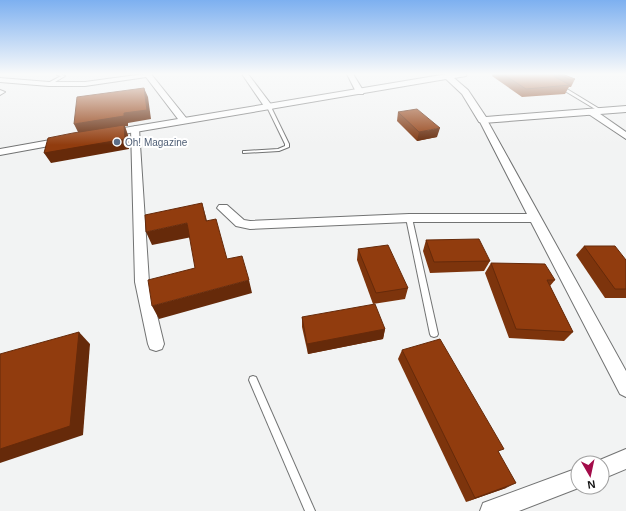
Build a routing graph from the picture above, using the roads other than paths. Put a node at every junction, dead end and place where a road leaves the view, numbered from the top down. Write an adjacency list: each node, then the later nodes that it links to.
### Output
1 (166, 98): 10 (street)
2 (262, 98): 6 (street)
3 (325, 98): 6 (street)
4 (469, 98): 9 (street)
5 (576, 98): 8 (lane)
6 (269, 107): 10 (street); 16 (lane)
7 (626, 109): 8 (street)
8 (596, 111): 9 (street); 13 (street)
9 (483, 120): 19 (street)
10 (184, 121): 11 (street)
11 (136, 129): 12 (street); 21 (street)
12 (98, 135)
13 (626, 136)
14 (75, 139): 15 (street)
15 (0, 152)
16 (244, 152)
17 (223, 208): 18 (street)
18 (409, 218): 19 (street); 20 (lane)
19 (534, 218): 23 (street)
20 (434, 334)
21 (156, 344)
22 (253, 380): 27 (lane)
23 (626, 388)
24 (626, 460): 25 (street)
25 (610, 466)
26 (570, 481): 28 (street)
27 (310, 511)
28 (491, 511)

